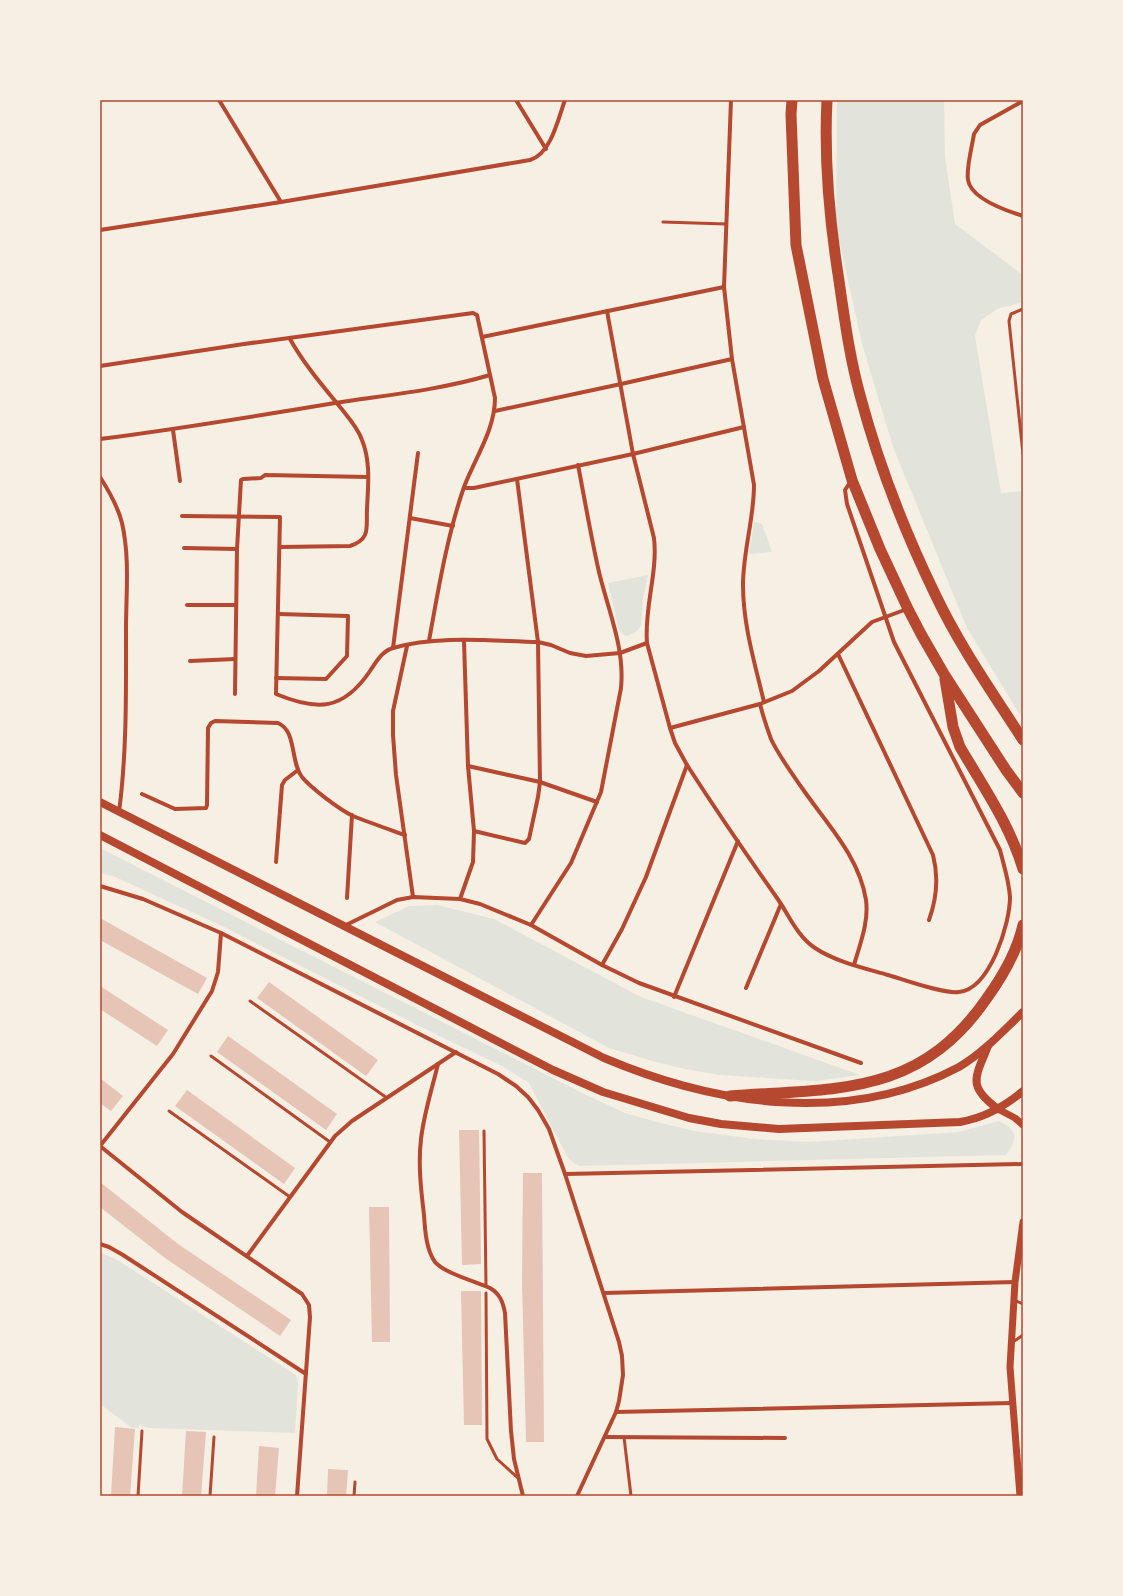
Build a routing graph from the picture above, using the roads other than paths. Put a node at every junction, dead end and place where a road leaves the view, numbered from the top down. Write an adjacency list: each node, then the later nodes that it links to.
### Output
1 (219, 100): 9 (street)
2 (516, 100): 8 (street)
3 (565, 100): 8 (street)
4 (731, 100): 12 (street)
5 (792, 100): 35 (highway)
6 (827, 100): 65 (highway)
7 (1023, 101): 10 (street)
8 (546, 149): 9 (street)
9 (281, 202): 13 (street)
10 (1023, 216)
11 (663, 222): 12 (lane)
12 (726, 224): 14 (street)
13 (100, 230)
14 (724, 287): 16 (street); 19 (street)
15 (1023, 309): 30 (lane)
16 (607, 311): 17 (street); 22 (street)
17 (482, 337): 18 (street); 21 (street)
18 (290, 339): 20 (street); 23 (street)
19 (732, 359): 22 (street); 25 (street)
20 (100, 366)
21 (490, 375): 23 (street); 24 (street)
22 (621, 384): 24 (street); 29 (street)
23 (337, 403): 26 (street); 33 (street)
24 (495, 411): 37 (street)
25 (744, 427): 29 (street); 63 (street)
26 (173, 430): 27 (street); 36 (street)
27 (100, 439)
28 (418, 453): 40 (street)
29 (634, 454): 31 (street); 53 (street)
30 (1023, 454)
31 (578, 465): 34 (street); 56 (street)
32 (100, 477): 74 (street)
33 (368, 477): 39 (street); 42 (street)
34 (517, 479): 37 (street); 52 (street)
35 (852, 480): 47 (highway); 49 (street)
36 (180, 481)
37 (464, 488): 41 (street)
38 (182, 516): 39 (street)
39 (238, 517): 42 (street); 44 (street)
40 (410, 518): 41 (street); 55 (street)
41 (453, 526): 50 (street)
42 (280, 547): 48 (street)
43 (184, 548): 44 (street)
44 (237, 548): 46 (street)
45 (187, 605): 46 (street)
46 (236, 605): 58 (street)
47 (908, 609): 49 (street); 60 (highway)
48 (278, 614): 61 (street); 61 (street)
49 (886, 617): 57 (street); 93 (street)
50 (429, 641): 51 (street); 54 (street)
51 (464, 641): 52 (street); 67 (street)
52 (538, 642): 56 (street); 69 (street)
53 (646, 643): 56 (street); 64 (street)
54 (407, 646): 55 (street); 78 (street)
55 (393, 648): 61 (street)
56 (620, 653): 73 (street)
57 (838, 654): 63 (street); 87 (street)
58 (236, 659): 59 (street); 62 (street)
59 (190, 660)
60 (944, 674): 70 (highway); 81 (highway)
61 (276, 678)
62 (235, 694)
63 (762, 703): 64 (street); 93 (street)
64 (670, 728): 66 (street)
65 (1023, 740)
66 (687, 765): 79 (street); 92 (street)
67 (468, 766): 69 (street); 76 (street)
68 (298, 770): 71 (street); 75 (street); 80 (street)
69 (540, 782): 73 (street); 76 (street)
70 (1023, 793)
71 (142, 794)
72 (100, 802): 74 (main road)
73 (597, 802): 88 (street)
74 (119, 812): 90 (main road)
75 (352, 816): 78 (street); 84 (street)
76 (474, 831): 85 (street)
77 (100, 835): 106 (main road)
78 (405, 835): 83 (street)
79 (738, 841): 86 (street); 95 (street)
80 (276, 862)
81 (1023, 869)
82 (100, 886): 91 (street)
83 (413, 896): 85 (street); 90 (street)
84 (347, 898)
85 (460, 899): 88 (street)
86 (781, 904): 93 (street); 94 (street)
87 (929, 920)
88 (531, 925): 92 (street)
89 (1023, 925): 104 (highway)
90 (344, 926): 104 (main road)
91 (221, 932): 99 (street); 111 (street)
92 (602, 965): 95 (street)
93 (854, 965)
94 (746, 988)
95 (674, 997): 102 (street)
96 (250, 1001): 105 (lane)
97 (1023, 1012): 98 (main road)
98 (988, 1045): 104 (main road); 106 (main road)
99 (456, 1052): 101 (street); 113 (street)
100 (211, 1056): 110 (lane)
101 (438, 1064): 105 (street); 119 (street)
102 (861, 1064)
103 (1023, 1092): 106 (main road)
104 (730, 1096)
105 (387, 1098): 110 (street)
106 (998, 1109): 108 (street)
107 (169, 1111): 114 (lane)
108 (1023, 1125)
109 (484, 1131): 119 (lane)
110 (330, 1142): 114 (street)
111 (100, 1146): 117 (street)
112 (1023, 1164): 113 (street)
113 (565, 1174): 121 (street)
114 (290, 1197): 117 (street)
115 (1023, 1222): 118 (street)
116 (100, 1244): 126 (street)
117 (247, 1256): 126 (street)
118 (1015, 1282): 121 (street); 122 (street)
119 (486, 1286): 134 (street)
120 (486, 1293): 134 (lane)
121 (604, 1293): 128 (street)
122 (1014, 1300): 123 (lane); 125 (street)
123 (1023, 1304)
124 (1023, 1335): 125 (lane)
125 (1010, 1345): 127 (street)
126 (306, 1374): 138 (street)
127 (1012, 1403): 128 (street); 143 (street)
128 (616, 1412): 131 (street)
129 (142, 1431): 136 (lane)
130 (214, 1437): 137 (lane)
131 (605, 1437): 132 (street); 141 (street)
132 (624, 1438): 133 (street); 142 (lane)
133 (785, 1438)
134 (518, 1478): 140 (street)
135 (355, 1482): 139 (lane)
136 (138, 1496)
137 (210, 1496)
138 (297, 1496)
139 (354, 1496)
140 (523, 1496)
141 (577, 1496)
142 (630, 1496)
143 (1020, 1496)

